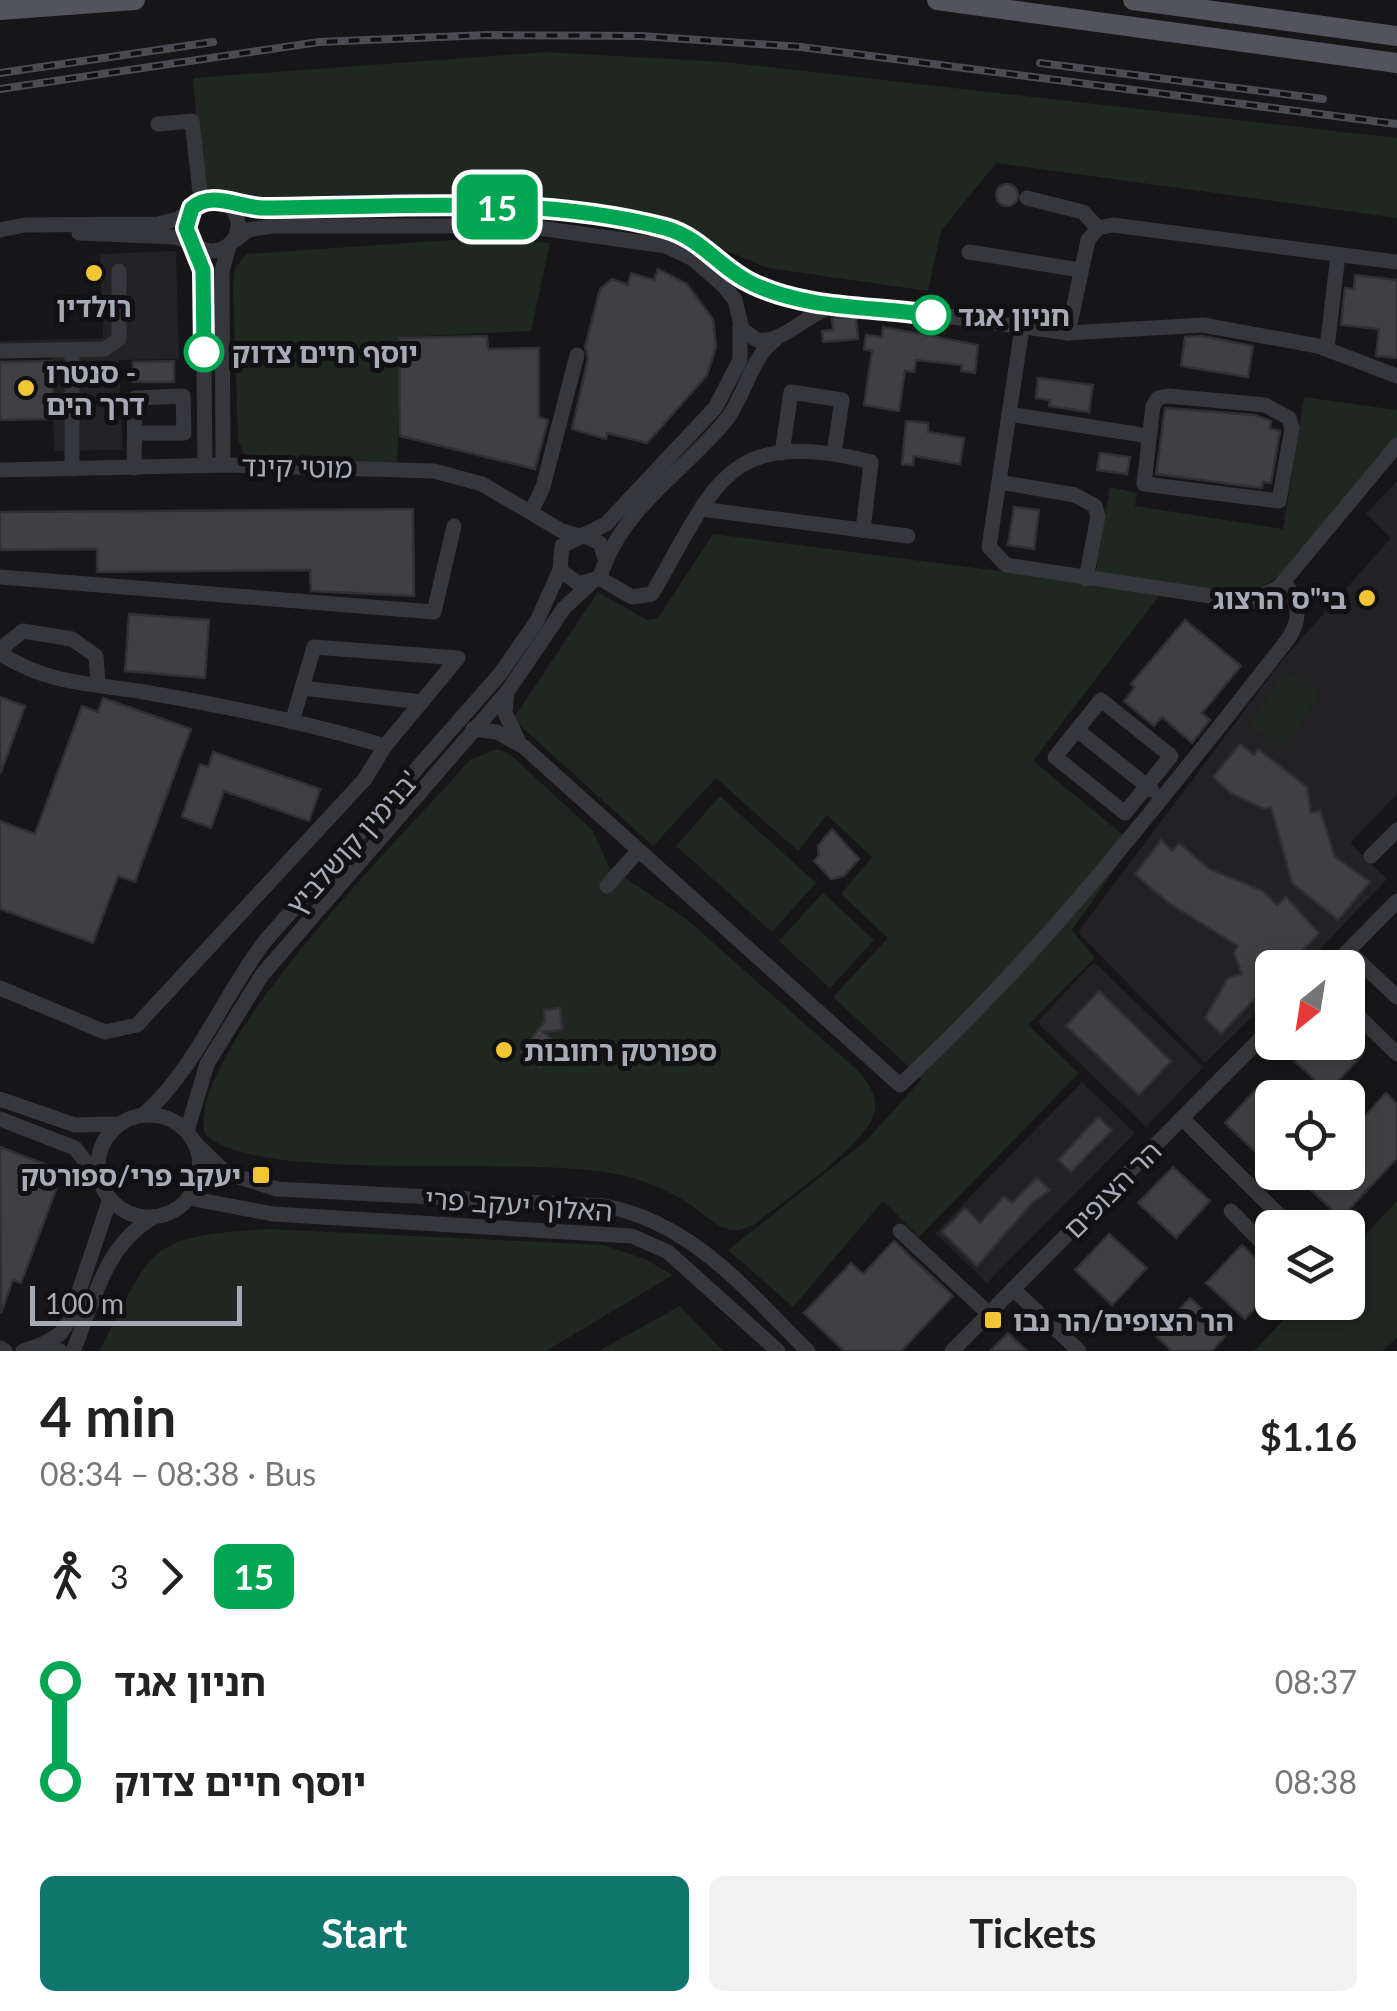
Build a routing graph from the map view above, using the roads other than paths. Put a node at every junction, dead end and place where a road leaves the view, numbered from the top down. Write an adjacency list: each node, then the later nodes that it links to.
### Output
1 (135, 0): 4 (main road)
2 (938, 0): 6 (main road)
3 (1133, 0): 5 (main road)
4 (6, 10)
5 (1397, 36)
6 (1397, 63)
7 (158, 124): 10 (street)
8 (1026, 198): 11 (street)
9 (222, 201): 10 (street); 12 (street); 19 (street)
10 (197, 205): 13 (street); 13 (street)
11 (1098, 228): 15 (street); 17 (street)
12 (232, 243): 13 (street); 21 (street); 36 (street)
13 (194, 244): 37 (street)
14 (969, 252): 17 (street)
15 (1338, 254): 16 (street); 25 (street)
16 (1397, 262)
17 (1080, 270): 24 (street)
18 (119, 271): 27 (street)
19 (771, 290): 20 (street); 21 (street); 23 (street)
20 (841, 305): 22 (street); 23 (street)
21 (739, 320): 23 (street); 46 (street)
22 (1022, 328): 24 (street); 30 (street)
23 (782, 333): 48 (street)
24 (1068, 334): 25 (street)
25 (1326, 348): 29 (street)
26 (0, 350): 27 (street)
27 (72, 350): 40 (street)
28 (578, 355): 43 (street)
29 (1397, 376)
30 (1009, 414): 32 (street); 41 (street)
31 (134, 433): 38 (street)
32 (1149, 436): 32 (street)
33 (1397, 445): 53 (street)
34 (782, 453): 35 (street); 35 (street); 42 (street)
35 (834, 453): 45 (street)
36 (223, 465): 37 (street, מוטי קינד); 43 (street, מוטי קינד)
37 (205, 466): 38 (street, מוטי קינד)
38 (134, 468): 40 (street, מוטי קינד)
39 (0, 470): 40 (street, מוטי קינד)
40 (72, 470)
41 (999, 482): 51 (street); 51 (street)
42 (701, 509): 45 (street); 52 (street)
43 (530, 512): 46 (street, מוטי קינד)
44 (454, 526): 50 (street)
45 (863, 530): 47 (street)
46 (581, 536): 48 (street); 49 (street)
47 (908, 536)
48 (606, 561): 52 (street)
49 (560, 570): 52 (street); 78 (street, בנימין קושלביץ')
50 (0, 577)
51 (1086, 579): 53 (street)
52 (595, 580): 56 (street, בנימין קושלביץ')
53 (1284, 581): 64 (street)
54 (98, 685): 54 (street); 58 (street)
55 (302, 688): 57 (street); 57 (street); 58 (street)
56 (507, 692): 59 (street, בנימין קושלביץ'); 62 (street)
57 (422, 702): 61 (street)
58 (292, 722): 61 (street)
59 (474, 729): 62 (street); 82 (street, בנימין קושלביץ')
60 (1077, 730): 63 (street); 63 (street); 63 (street)
61 (384, 746): 72 (street)
62 (524, 747): 66 (street)
63 (1147, 786): 64 (street)
64 (1163, 799): 66 (street)
65 (1397, 830): 67 (street)
66 (638, 851): 68 (street)
67 (1371, 856)
68 (607, 886)
69 (1397, 900): 70 (street)
70 (1349, 950)
71 (1365, 967): 73 (street)
72 (0, 988)
73 (1397, 996)
74 (1365, 1023): 76 (street)
75 (1255, 1044): 79 (street, הר הצופים)
76 (1397, 1054)
77 (0, 1099): 81 (street)
78 (143, 1115): 81 (street); 82 (street)
79 (1182, 1118): 86 (street); 91 (street, הר הצופים)
80 (0, 1119): 83 (street)
81 (125, 1120): 83 (street)
82 (191, 1137): 84 (street); 98 (street, האלוף יעקב פרי)
83 (100, 1181): 85 (street)
84 (189, 1198): 88 (street); 97 (street, האלוף יעקב פרי)
85 (110, 1199): 88 (street); 93 (street)
86 (1274, 1210)
87 (1231, 1211): 90 (street)
88 (154, 1217): 96 (street)
89 (900, 1231): 92 (street)
90 (1255, 1236)
91 (1013, 1289): 92 (street, הר הצופים); 100 (street)
92 (989, 1314): 99 (street, הר הצופים)
93 (43, 1344): 94 (street); 95 (street)
94 (23, 1351)
95 (60, 1351)
96 (73, 1351)
97 (778, 1351)
98 (808, 1351)
99 (952, 1351)
100 (1080, 1351)

